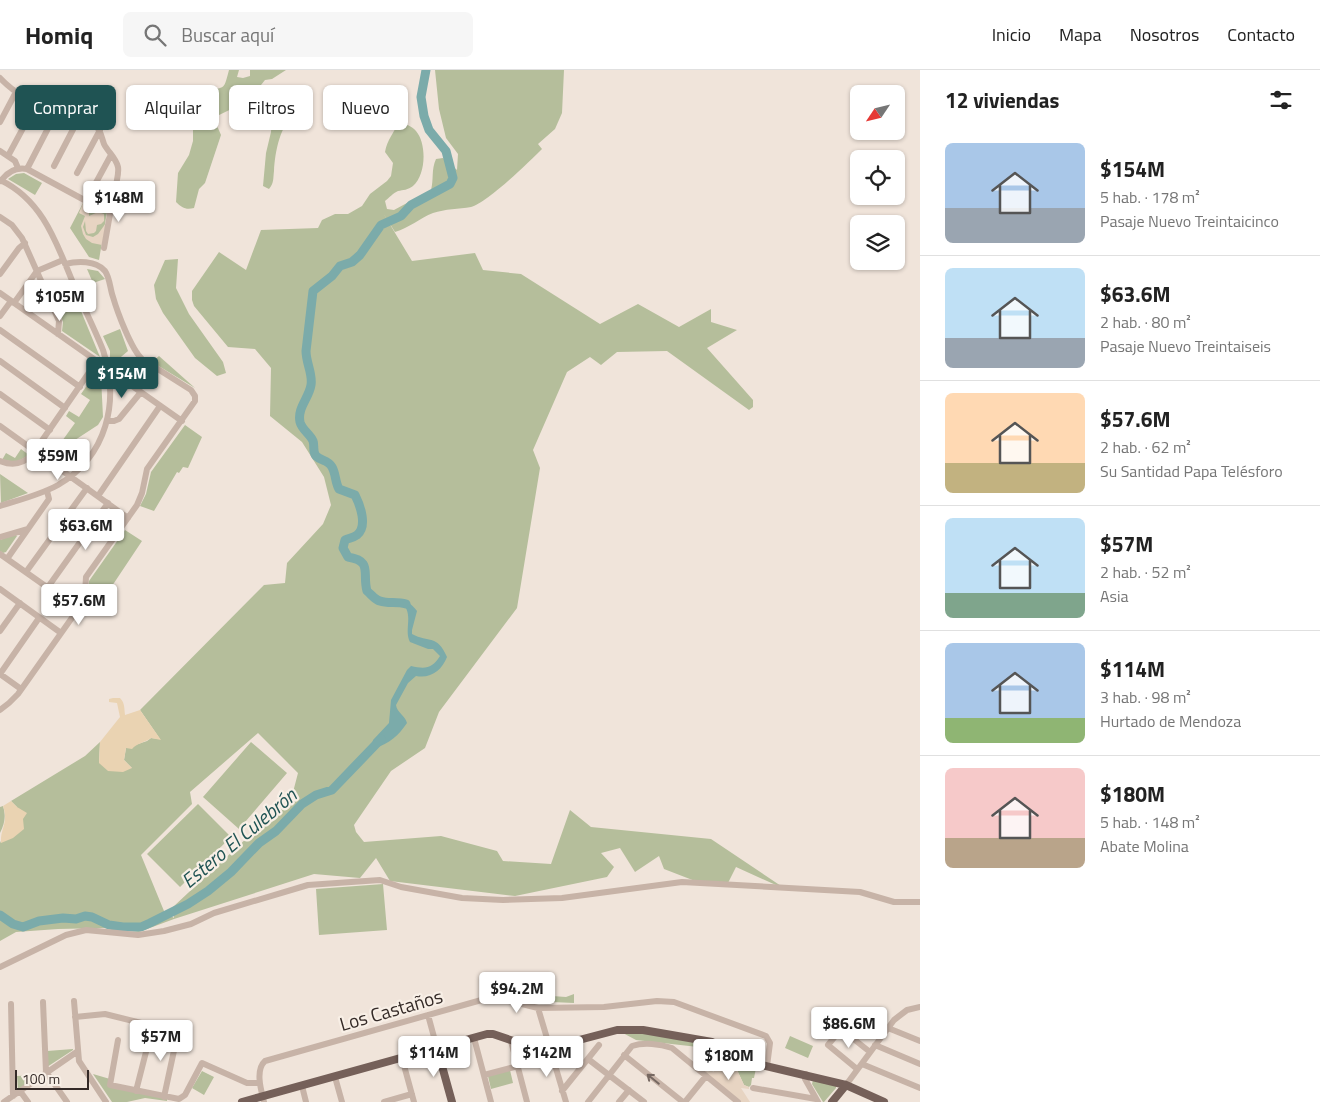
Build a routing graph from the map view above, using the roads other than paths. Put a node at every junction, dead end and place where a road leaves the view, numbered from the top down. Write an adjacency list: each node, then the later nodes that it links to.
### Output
1 (0, 78): 2 (street)
2 (15, 91)
3 (15, 94): 4 (street)
4 (0, 122)
5 (22, 130): 11 (street)
6 (47, 130): 14 (street)
7 (73, 130): 12 (street)
8 (100, 130): 10 (street); 15 (street)
9 (0, 152): 11 (street)
10 (112, 155): 17 (street); 18 (street)
11 (8, 156): 13 (street)
12 (54, 166)
13 (18, 168): 14 (street); 16 (street)
14 (27, 169): 17 (street)
15 (77, 173)
16 (1, 180): 23 (street)
17 (86, 200): 18 (street)
18 (105, 202): 22 (street)
19 (2, 218): 20 (street); 21 (street)
20 (0, 226)
21 (25, 243): 24 (street); 25 (street)
22 (104, 248)
23 (64, 262): 24 (street); 33 (street); 40 (street)
24 (37, 271): 27 (street); 30 (street)
25 (0, 274)
26 (0, 293): 27 (street)
27 (12, 302): 28 (street); 30 (street)
28 (0, 316)
29 (0, 330): 34 (street)
30 (58, 334): 32 (street)
31 (0, 361): 38 (street)
32 (97, 362): 33 (street); 34 (street)
33 (108, 369): 35 (street); 39 (street)
34 (80, 387): 38 (street)
35 (141, 392): 37 (street); 39 (street)
36 (0, 394): 42 (street)
37 (160, 406): 40 (street); 48 (street)
38 (65, 408): 42 (street)
39 (107, 421): 45 (street)
40 (182, 421): 51 (street)
41 (0, 426): 43 (street)
42 (50, 430): 43 (street)
43 (35, 451): 44 (street); 45 (street)
44 (0, 461)
45 (70, 476): 46 (street); 47 (street)
46 (87, 488): 48 (street); 56 (street)
47 (47, 491): 50 (street); 52 (street)
48 (98, 496): 49 (street)
49 (108, 503): 51 (street); 57 (street)
50 (0, 506)
51 (128, 518): 60 (street)
52 (28, 529): 53 (street); 55 (street)
53 (0, 536)
54 (0, 554): 55 (street)
55 (7, 559): 56 (street)
56 (26, 572): 57 (street)
57 (48, 587): 60 (street)
58 (0, 589): 59 (street)
59 (20, 603): 61 (street); 62 (street)
60 (78, 609): 63 (street)
61 (40, 618): 63 (street); 64 (street)
62 (0, 631)
63 (61, 633): 65 (street)
64 (0, 674): 65 (street)
65 (21, 689): 66 (street)
66 (1, 708)
67 (920, 902): 68 (street)
68 (0, 967)
69 (74, 1000): 75 (street)
70 (43, 1002): 97 (street)
71 (12, 1004): 113 (street)
72 (920, 1007): 77 (street)
73 (538, 1008): 74 (street, Los Castaños); 87 (street); 95 (street, Los Castaños)
74 (428, 1015): 86 (street); 103 (street, Los Castaños)
75 (75, 1017): 88 (street); 114 (street)
76 (869, 1023): 78 (street)
77 (888, 1028): 78 (street); 82 (street)
78 (884, 1034): 84 (street)
79 (474, 1038): 81 (main road); 86 (main road); 98 (street)
80 (118, 1040): 110 (street)
81 (511, 1041): 87 (main road); 94 (street)
82 (920, 1041)
83 (599, 1045): 92 (street)
84 (875, 1045): 89 (street); 93 (street)
85 (147, 1048): 110 (street)
86 (437, 1048): 91 (main road); 126 (main road)
87 (549, 1048): 95 (main road); 111 (street)
88 (78, 1051): 97 (street); 120 (street)
89 (870, 1052): 96 (street); 96 (street)
90 (624, 1055): 100 (street); 101 (street); 133 (street, one-way to 90)
91 (402, 1058): 102 (main road); 112 (street)
92 (588, 1059): 100 (street); 111 (street)
93 (920, 1064)
94 (518, 1066): 98 (street); 128 (street)
95 (767, 1066): 99 (main road)
96 (859, 1066): 104 (street); 107 (street)
97 (46, 1072): 109 (street); 119 (street)
98 (484, 1074): 127 (street)
99 (806, 1074): 104 (main road); 116 (street)
100 (609, 1075): 108 (street); 130 (street)
101 (706, 1076): 133 (street); 134 (street)
102 (335, 1077): 105 (main road); 123 (street)
103 (259, 1083): 114 (street); 115 (street, Los Castaños)
104 (846, 1084): 135 (main road); 136 (main road)
105 (302, 1086): 115 (main road); 122 (street)
106 (753, 1088): 116 (street)
107 (920, 1088)
108 (629, 1090): 131 (street); 132 (street)
109 (20, 1091): 113 (street); 118 (street)
110 (136, 1091): 114 (street)
111 (562, 1091): 129 (street)
112 (412, 1094): 124 (street); 125 (street)
113 (13, 1096): 117 (street)
114 (164, 1097)
115 (263, 1100): 121 (main road)
116 (817, 1101)
117 (4, 1102)
118 (28, 1102)
119 (67, 1102)
120 (106, 1102)
121 (242, 1102)
122 (306, 1102)
123 (342, 1102)
124 (384, 1102)
125 (414, 1102)
126 (452, 1102)
127 (491, 1102)
128 (527, 1102)
129 (566, 1102)
130 (588, 1102)
131 (619, 1102)
132 (644, 1102)
133 (684, 1102)
134 (738, 1102)
135 (832, 1102)
136 (884, 1102)

